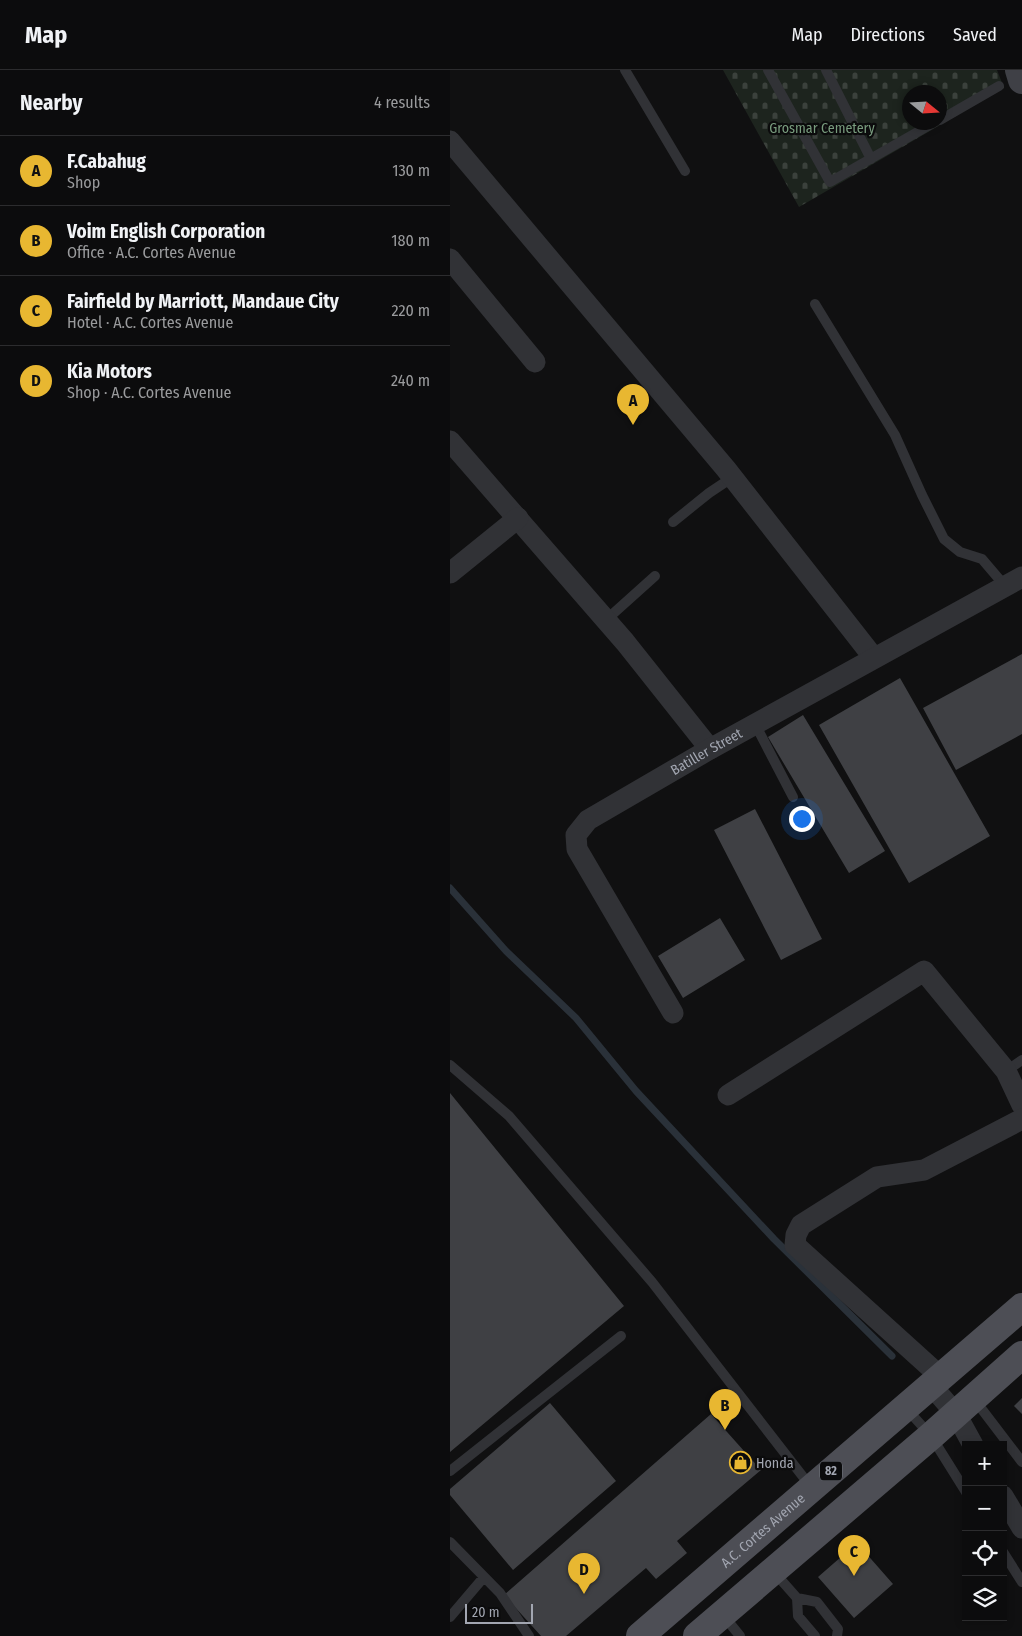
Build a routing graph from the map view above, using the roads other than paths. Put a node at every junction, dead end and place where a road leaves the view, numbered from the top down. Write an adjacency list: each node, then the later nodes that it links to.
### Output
1 (625, 70): 9 (lane)
2 (768, 70): 8 (lane)
3 (826, 70): 8 (lane)
4 (1013, 79): 5 (lane)
5 (947, 116)
6 (921, 130): 8 (lane)
7 (450, 141): 14 (street)
8 (871, 159)
9 (685, 170)
10 (450, 259): 12 (street)
11 (815, 304): 19 (lane)
12 (535, 362)
13 (450, 441): 15 (street)
14 (733, 477): 16 (lane); 21 (street)
15 (518, 518): 17 (street); 20 (street)
16 (672, 522)
17 (450, 573)
18 (655, 576): 20 (lane)
19 (1013, 581): 21 (street, Batiller Street)
20 (606, 620): 23 (street)
21 (874, 658): 22 (street, Batiller Street)
22 (755, 724): 23 (street, Batiller Street); 24 (lane)
23 (710, 749): 25 (street, Batiller Street)
24 (793, 796)
25 (673, 1013)
26 (450, 1065): 42 (lane)
27 (1014, 1066): 28 (street); 29 (street)
28 (728, 1095)
29 (1022, 1105)
30 (1022, 1119): 34 (street)
31 (1022, 1307): 34 (main road, A.C. Cortes Avenue / 82)
32 (621, 1336): 40 (lane)
33 (1022, 1355): 35 (main road)
34 (936, 1381): 35 (street); 36 (main road, A.C. Cortes Avenue / 82)
35 (964, 1406): 37 (main road); 38 (street); 39 (lane)
36 (906, 1407): 37 (lane); 42 (main road, A.C. Cortes Avenue / 82)
37 (931, 1436): 41 (lane); 47 (main road)
38 (972, 1441)
39 (1022, 1462)
40 (450, 1471)
41 (962, 1486)
42 (811, 1488): 54 (main road, A.C. Cortes Avenue / 82)
43 (1007, 1503): 44 (street)
44 (1022, 1528)
45 (450, 1542): 48 (lane)
46 (1007, 1558): 49 (lane)
47 (774, 1571): 50 (lane); 51 (main road)
48 (484, 1577): 52 (lane); 53 (lane)
49 (1022, 1582)
50 (797, 1598): 57 (lane); 58 (lane)
51 (722, 1614): 55 (main road); 56 (lane)
52 (450, 1617)
53 (529, 1636)
54 (640, 1636)
55 (698, 1636)
56 (740, 1636)
57 (815, 1636)
58 (837, 1636)

